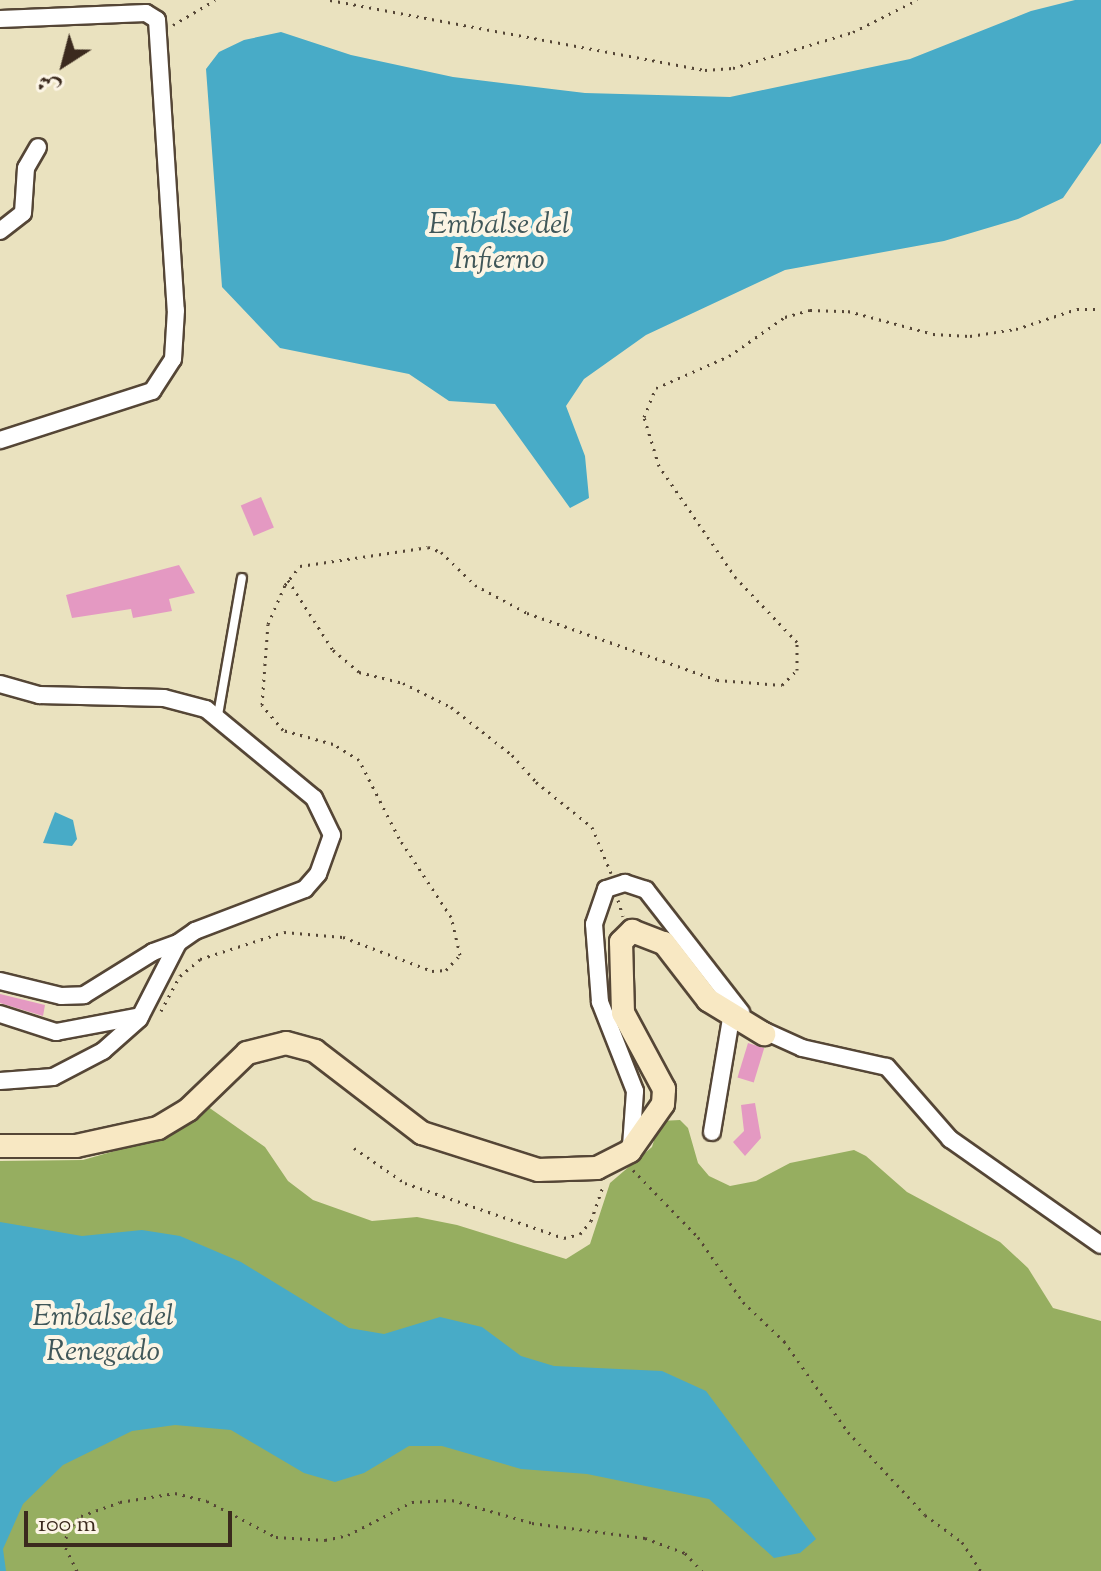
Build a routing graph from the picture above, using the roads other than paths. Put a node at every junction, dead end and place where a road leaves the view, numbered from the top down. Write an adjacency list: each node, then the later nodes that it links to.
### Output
1 (0, 19): 4 (street)
2 (38, 147): 3 (street)
3 (0, 231)
4 (0, 440)
5 (242, 578): 7 (lane)
6 (0, 684): 7 (street)
7 (218, 715): 8 (street)
8 (178, 943): 9 (street); 11 (street)
9 (0, 981)
10 (0, 1014): 11 (street)
11 (140, 1018): 14 (street)
12 (731, 1018): 13 (street); 15 (street); 17 (street)
13 (764, 1034): 17 (street); 18 (street)
14 (0, 1081)
15 (712, 1132)
16 (0, 1146): 17 (street)
17 (630, 1151)
18 (1101, 1245)

